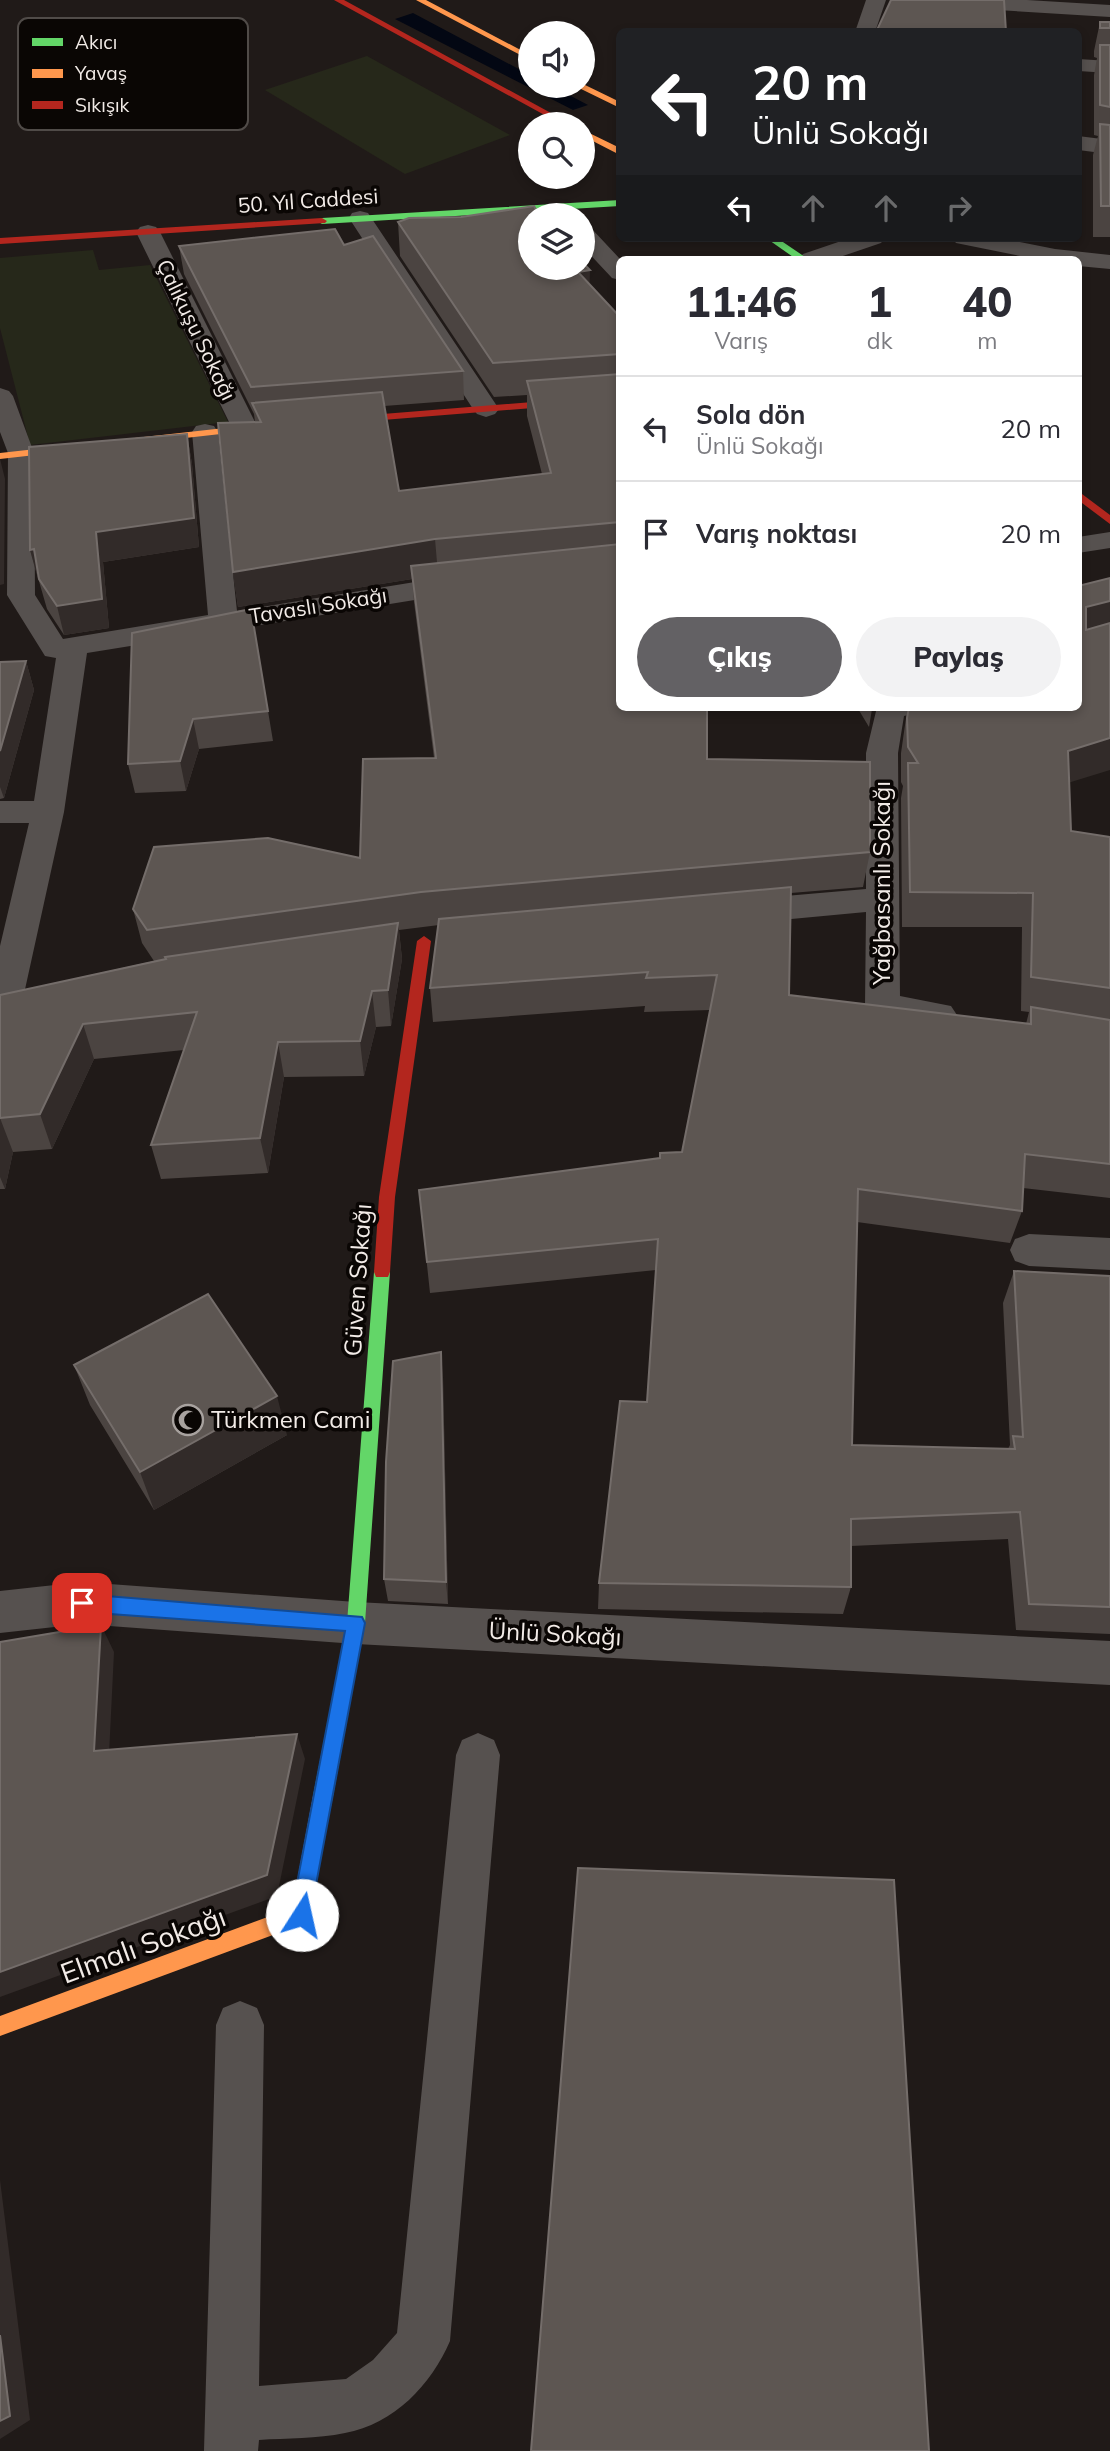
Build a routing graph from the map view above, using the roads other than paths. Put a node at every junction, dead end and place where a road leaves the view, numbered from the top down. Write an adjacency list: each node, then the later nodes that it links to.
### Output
1 (338, 0): 13 (street)
2 (876, 0): 7 (street)
3 (932, 0): 5 (street)
4 (429, 1): 8 (street)
5 (1025, 3): 6 (street)
6 (1110, 11)
7 (866, 28)
8 (518, 51)
9 (1082, 65): 10 (street)
10 (1110, 67)
11 (595, 93): 12 (street)
12 (616, 104)
13 (545, 112)
14 (595, 138): 17 (street)
15 (1082, 144): 16 (street)
16 (1110, 147)
17 (616, 150)
18 (616, 204): 19 (street, 50. Yıl Caddesi)
19 (595, 207)
20 (518, 213): 21 (street, 50. Yıl Caddesi)
21 (360, 218): 22 (street, 50. Yıl Caddesi); 36 (street)
22 (148, 232): 23 (street, 50. Yıl Caddesi); 39 (street, Çalıkuşu Sokağı)
23 (0, 241)
24 (777, 242): 28 (street)
25 (861, 242): 29 (street)
26 (984, 242): 30 (street)
27 (595, 246): 33 (street)
28 (799, 256)
29 (820, 256)
30 (1055, 256)
31 (1082, 259): 32 (street)
32 (1110, 262)
33 (616, 269)
34 (0, 396): 41 (street)
35 (616, 398): 36 (street)
36 (486, 409): 37 (street)
37 (312, 423)
38 (285, 425): 39 (street)
39 (245, 428): 40 (street)
40 (205, 432): 41 (street); 48 (street)
41 (10, 454): 47 (street)
42 (1082, 497): 43 (street)
43 (1110, 520)
44 (1110, 540): 45 (street)
45 (1082, 544)
46 (490, 580): 48 (street, Tavaslı Sokağı)
47 (11, 597): 49 (street)
48 (223, 621): 49 (street, Tavaslı Sokağı)
49 (74, 646): 51 (street)
50 (890, 711): 53 (street, Yağbasanlı Sokağı)
51 (48, 812): 52 (street); 56 (street)
52 (0, 813)
53 (882, 899): 54 (street); 57 (street, Yağbasanlı Sokağı)
54 (702, 916)
55 (424, 942): 61 (street, Güven Sokağı)
56 (11, 1002)
57 (976, 1020)
58 (1029, 1250): 59 (street)
59 (1110, 1254)
60 (0, 1612): 61 (street, Ünlü Sokağı)
61 (356, 1623): 62 (street, Ünlü Sokağı); 65 (street, Elmalı Sokağı)
62 (1110, 1662)
63 (478, 1755): 66 (lane)
64 (240, 2025): 66 (lane)
65 (0, 2026)
66 (232, 2433)

